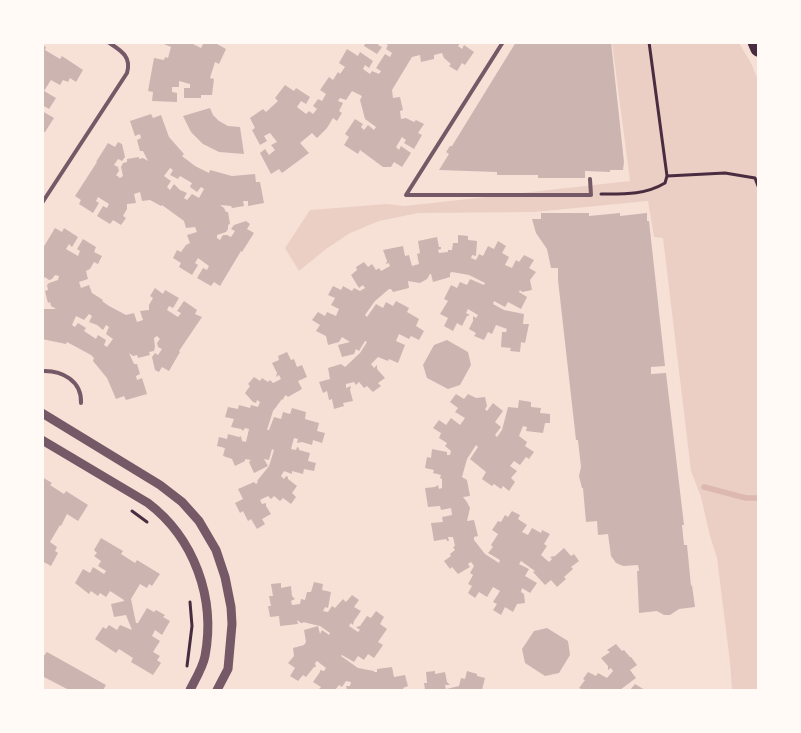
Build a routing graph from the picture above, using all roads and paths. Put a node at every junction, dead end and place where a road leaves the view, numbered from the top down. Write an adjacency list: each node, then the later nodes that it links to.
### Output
1 (108, 42): 10 (lane)
2 (503, 42): 7 (lane)
3 (649, 42): 6 (path)
4 (755, 42): 5 (highway)
5 (758, 49)
6 (666, 176): 8 (path); 9 (path)
7 (590, 179)
8 (758, 186)
9 (601, 194)
10 (42, 203)
11 (42, 371): 12 (lane)
12 (81, 403)
13 (42, 413): 20 (street)
14 (42, 440): 19 (street)
15 (128, 508): 16 (path)
16 (150, 524)
17 (190, 595): 18 (path)
18 (182, 674)
19 (190, 690)
20 (217, 690)

